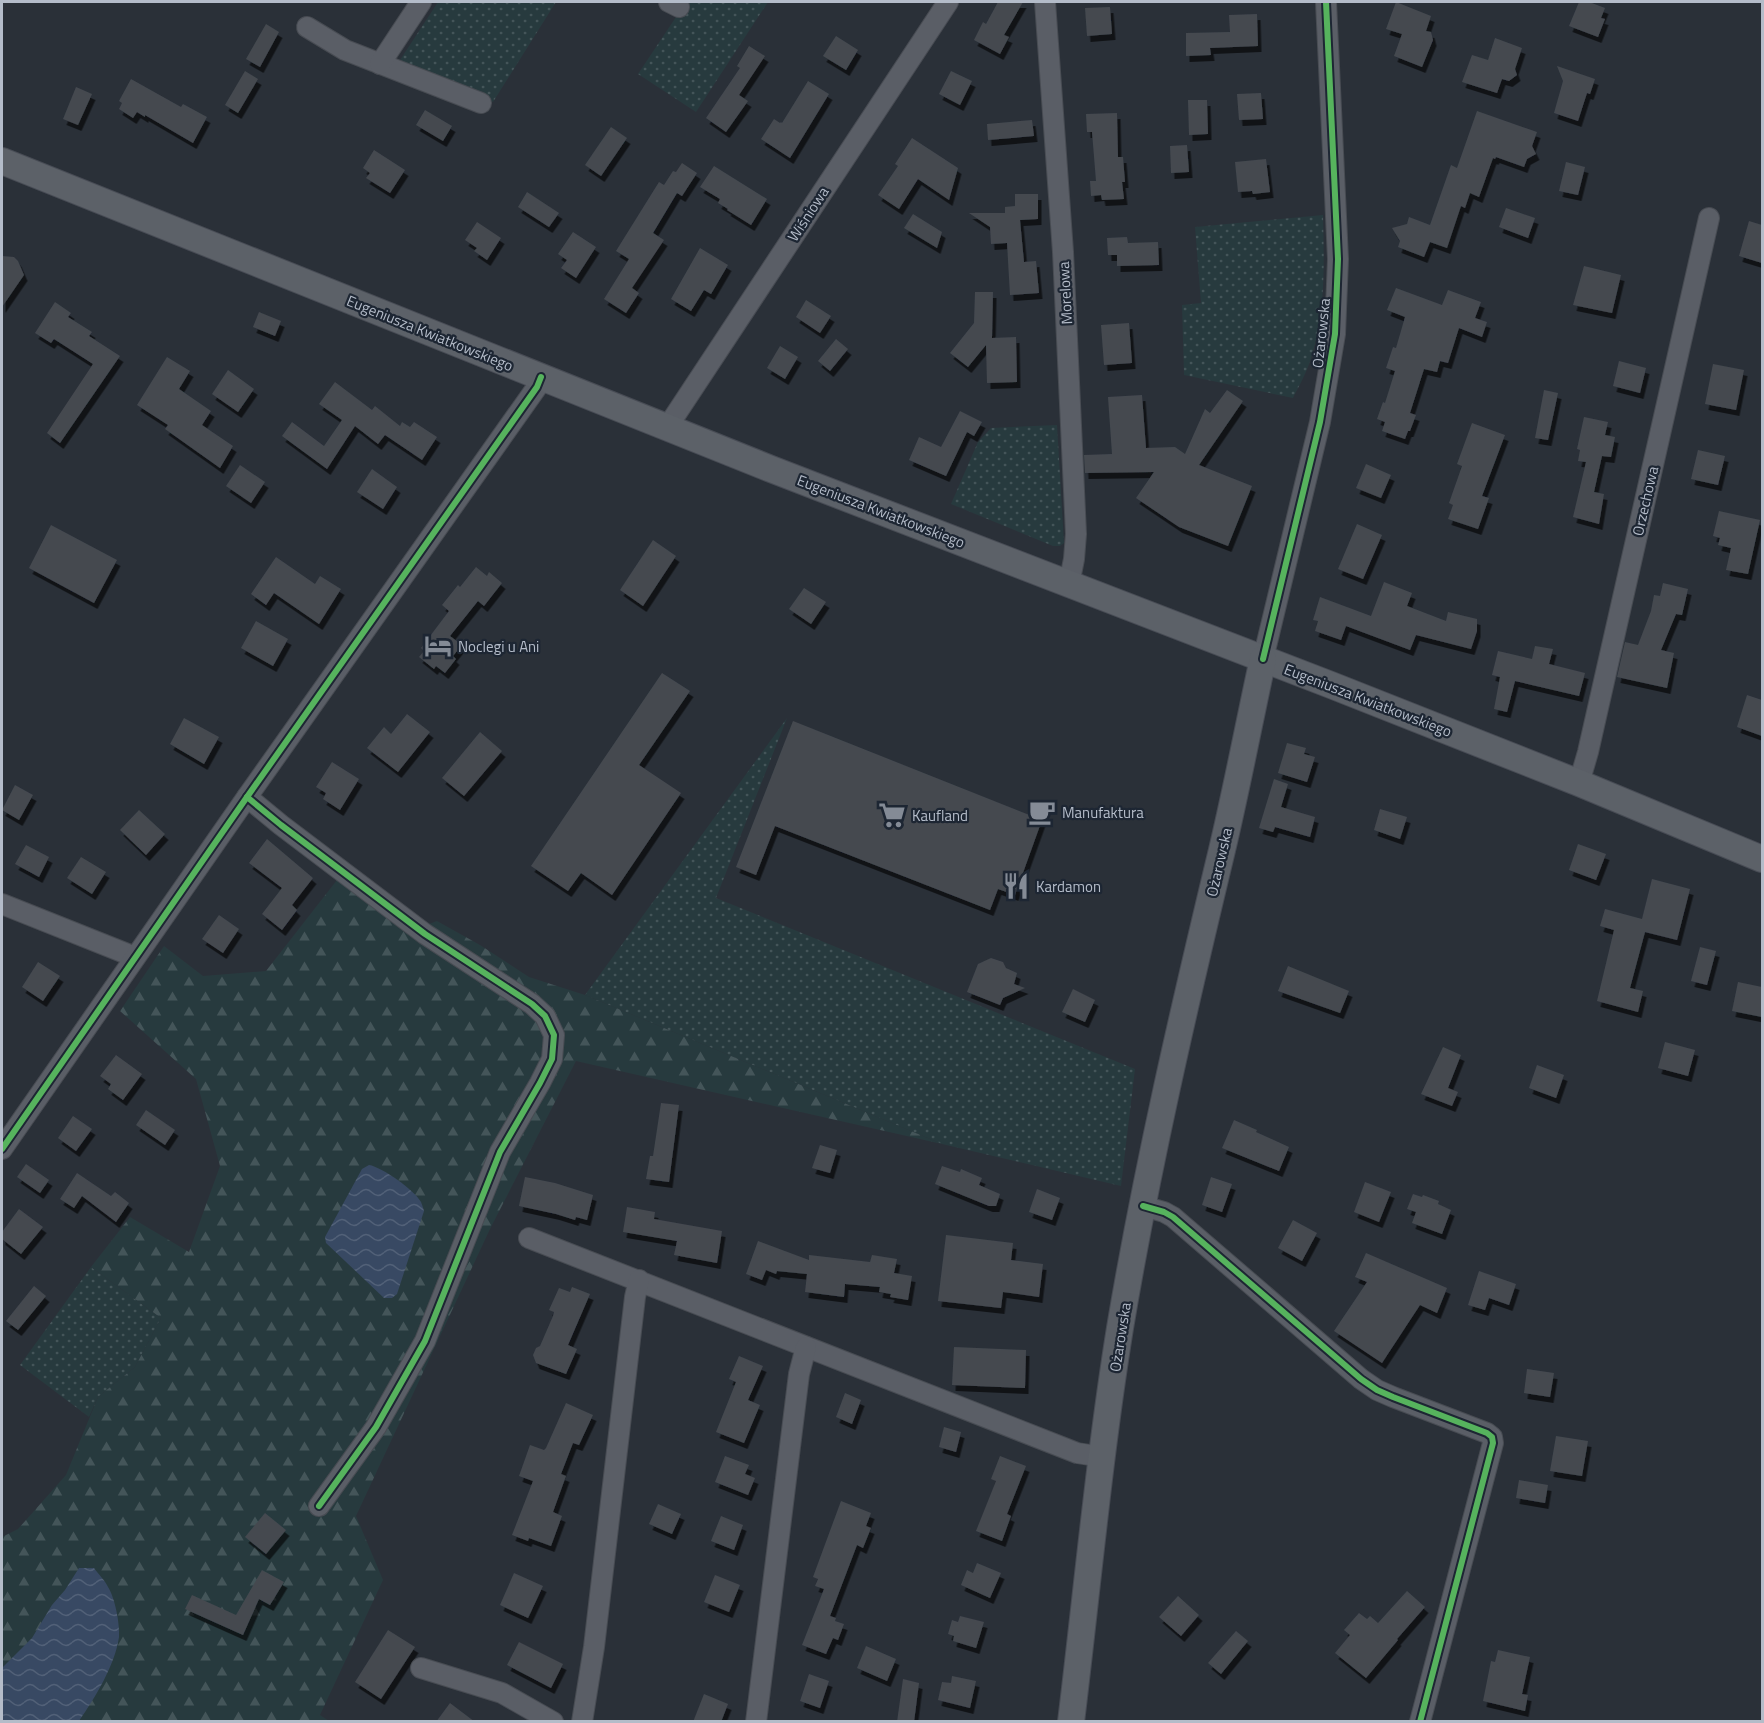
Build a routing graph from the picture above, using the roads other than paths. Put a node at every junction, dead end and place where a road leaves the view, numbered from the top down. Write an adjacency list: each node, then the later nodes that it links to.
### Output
1 (421, 2): 6 (street)
2 (948, 2): 11 (street, Wiśniowa)
3 (1045, 2): 12 (street, Morelowa)
4 (1326, 2): 13 (street, Ożarowska)
5 (306, 27): 6 (street)
6 (380, 64): 7 (street)
7 (481, 103)
8 (2, 161): 10 (main road, Eugeniusza Kwiatkowskiego)
9 (1709, 218): 14 (street, Orzechowa)
10 (542, 377): 11 (main road, Eugeniusza Kwiatkowskiego); 15 (street)
11 (669, 428): 12 (main road, Eugeniusza Kwiatkowskiego)
12 (1069, 584): 13 (main road, Eugeniusza Kwiatkowskiego)
13 (1263, 659): 14 (main road, Eugeniusza Kwiatkowskiego); 20 (main road, Ożarowska)
14 (1579, 783): 16 (main road, Eugeniusza Kwiatkowskiego)
15 (247, 797): 18 (street); 25 (street)
16 (1762, 859)
17 (2, 904): 18 (street)
18 (135, 957): 19 (street)
19 (2, 1149)
20 (1143, 1206): 24 (main road, Ożarowska); 31 (street)
21 (529, 1238): 22 (street)
22 (639, 1280): 23 (street); 28 (street)
23 (806, 1347): 24 (street); 29 (street)
24 (1103, 1457): 30 (main road, Ożarowska)
25 (319, 1506)
26 (421, 1668): 27 (street)
27 (542, 1719)
28 (582, 1722)
29 (756, 1722)
30 (1071, 1722)
31 (1420, 1722)

